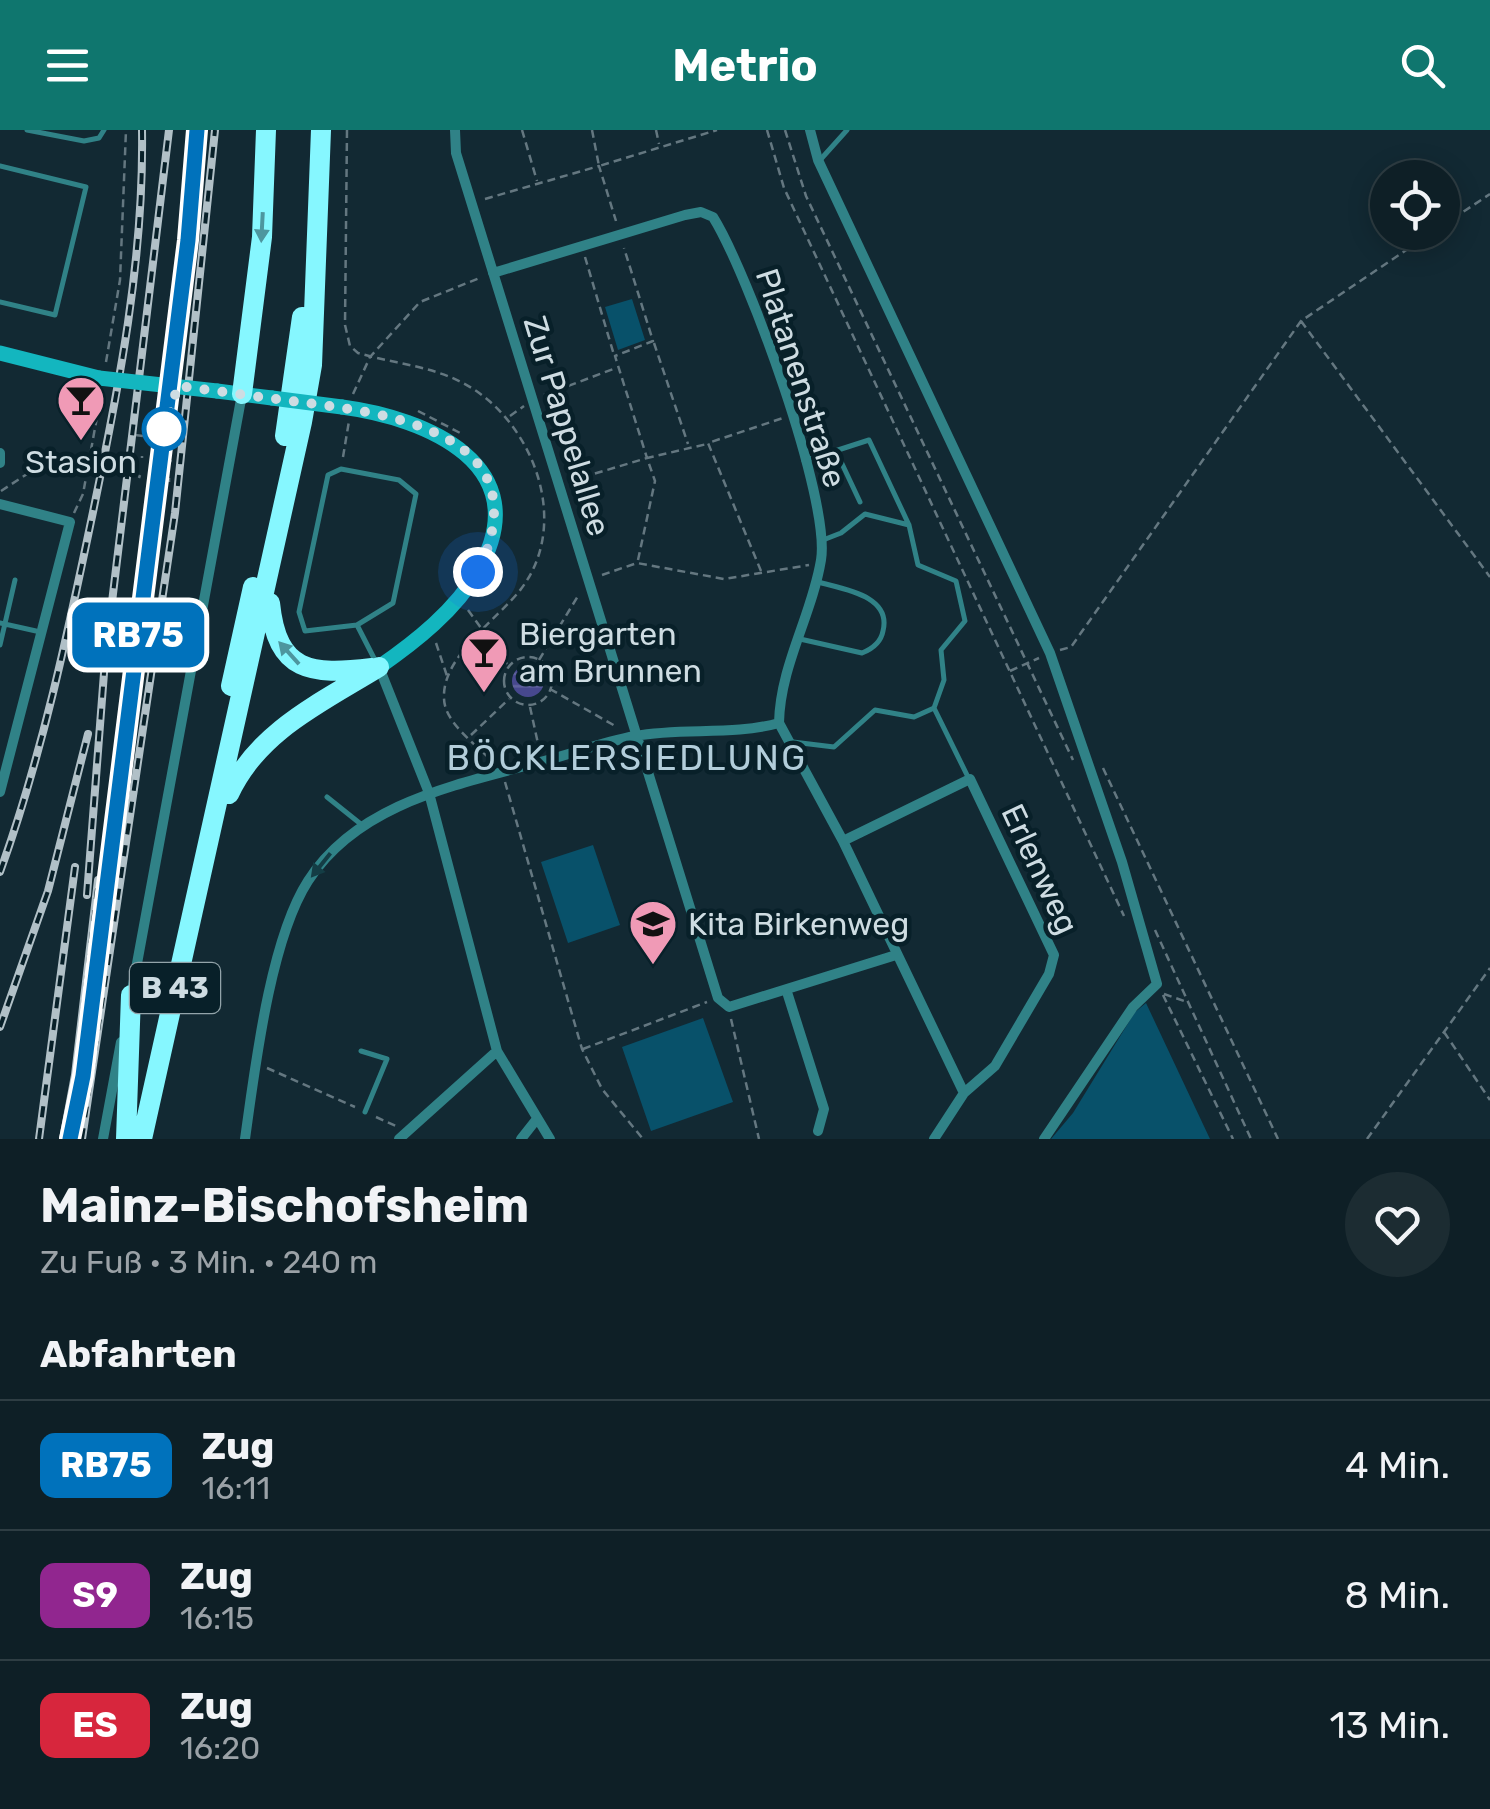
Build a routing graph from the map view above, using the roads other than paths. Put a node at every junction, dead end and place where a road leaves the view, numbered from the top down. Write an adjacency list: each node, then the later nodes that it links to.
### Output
1 (27, 130): 2 (lane)
2 (104, 130)
3 (266, 130): 14 (highway, one-way to 14)
4 (309, 130): 54 (highway, B 43)
5 (321, 130): 23 (highway, B 43)
6 (455, 130): 11 (street, Zur Pappelallee)
7 (810, 130): 9 (street)
8 (847, 130): 9 (lane)
9 (818, 160): 60 (street)
10 (0, 166): 12 (lane)
11 (493, 273): 18 (street, Platanenstraße); 34 (street, Zur Pappelallee)
12 (0, 302)
13 (0, 353): 14 (street, bridge)
14 (242, 394): 31 (street, bridge); 45 (street)
15 (836, 451): 18 (lane); 19 (lane); 21 (lane)
16 (0, 452): 17 (street)
17 (0, 462)
18 (804, 462): 22 (street, Platanenstraße)
19 (860, 502)
20 (0, 504): 37 (street)
21 (909, 524): 22 (lane); 32 (lane)
22 (823, 540): 25 (street, Platanenstraße)
23 (274, 557): 31 (highway, one-way to 23); 41 (highway, B 43)
24 (15, 580): 26 (lane)
25 (815, 582): 29 (street, Platanenstraße); 29 (lane)
26 (3, 624): 28 (lane); 30 (lane)
27 (357, 625): 27 (lane); 31 (lane)
28 (36, 632)
29 (797, 638): 33 (street, Platanenstraße)
30 (0, 645)
31 (379, 667): 38 (street); 41 (highway)
32 (934, 708): 35 (lane); 36 (lane)
33 (779, 723): 34 (street); 35 (street)
34 (636, 736): 38 (street); 44 (street, Zur Pappelallee)
35 (793, 742): 42 (street)
36 (970, 779): 42 (street, Erlenweg); 48 (street, Erlenweg)
37 (0, 792)
38 (430, 794): 40 (street); 46 (street)
39 (327, 797): 40 (lane)
40 (362, 825): 56 (street, one-way to 56)
41 (210, 837): 55 (highway, B 43)
42 (843, 840): 43 (street)
43 (896, 955): 44 (street); 48 (street)
44 (787, 992): 51 (street)
45 (131, 995): 53 (street); 54 (highway)
46 (496, 1050): 50 (street); 52 (street)
47 (361, 1052): 49 (lane)
48 (964, 1093): 59 (street)
49 (364, 1112)
50 (536, 1120): 57 (street); 58 (street)
51 (818, 1131)
52 (402, 1134)
53 (103, 1139)
54 (128, 1139)
55 (142, 1139)
56 (246, 1139)
57 (521, 1139)
58 (550, 1139)
59 (934, 1139)
60 (1044, 1139)

